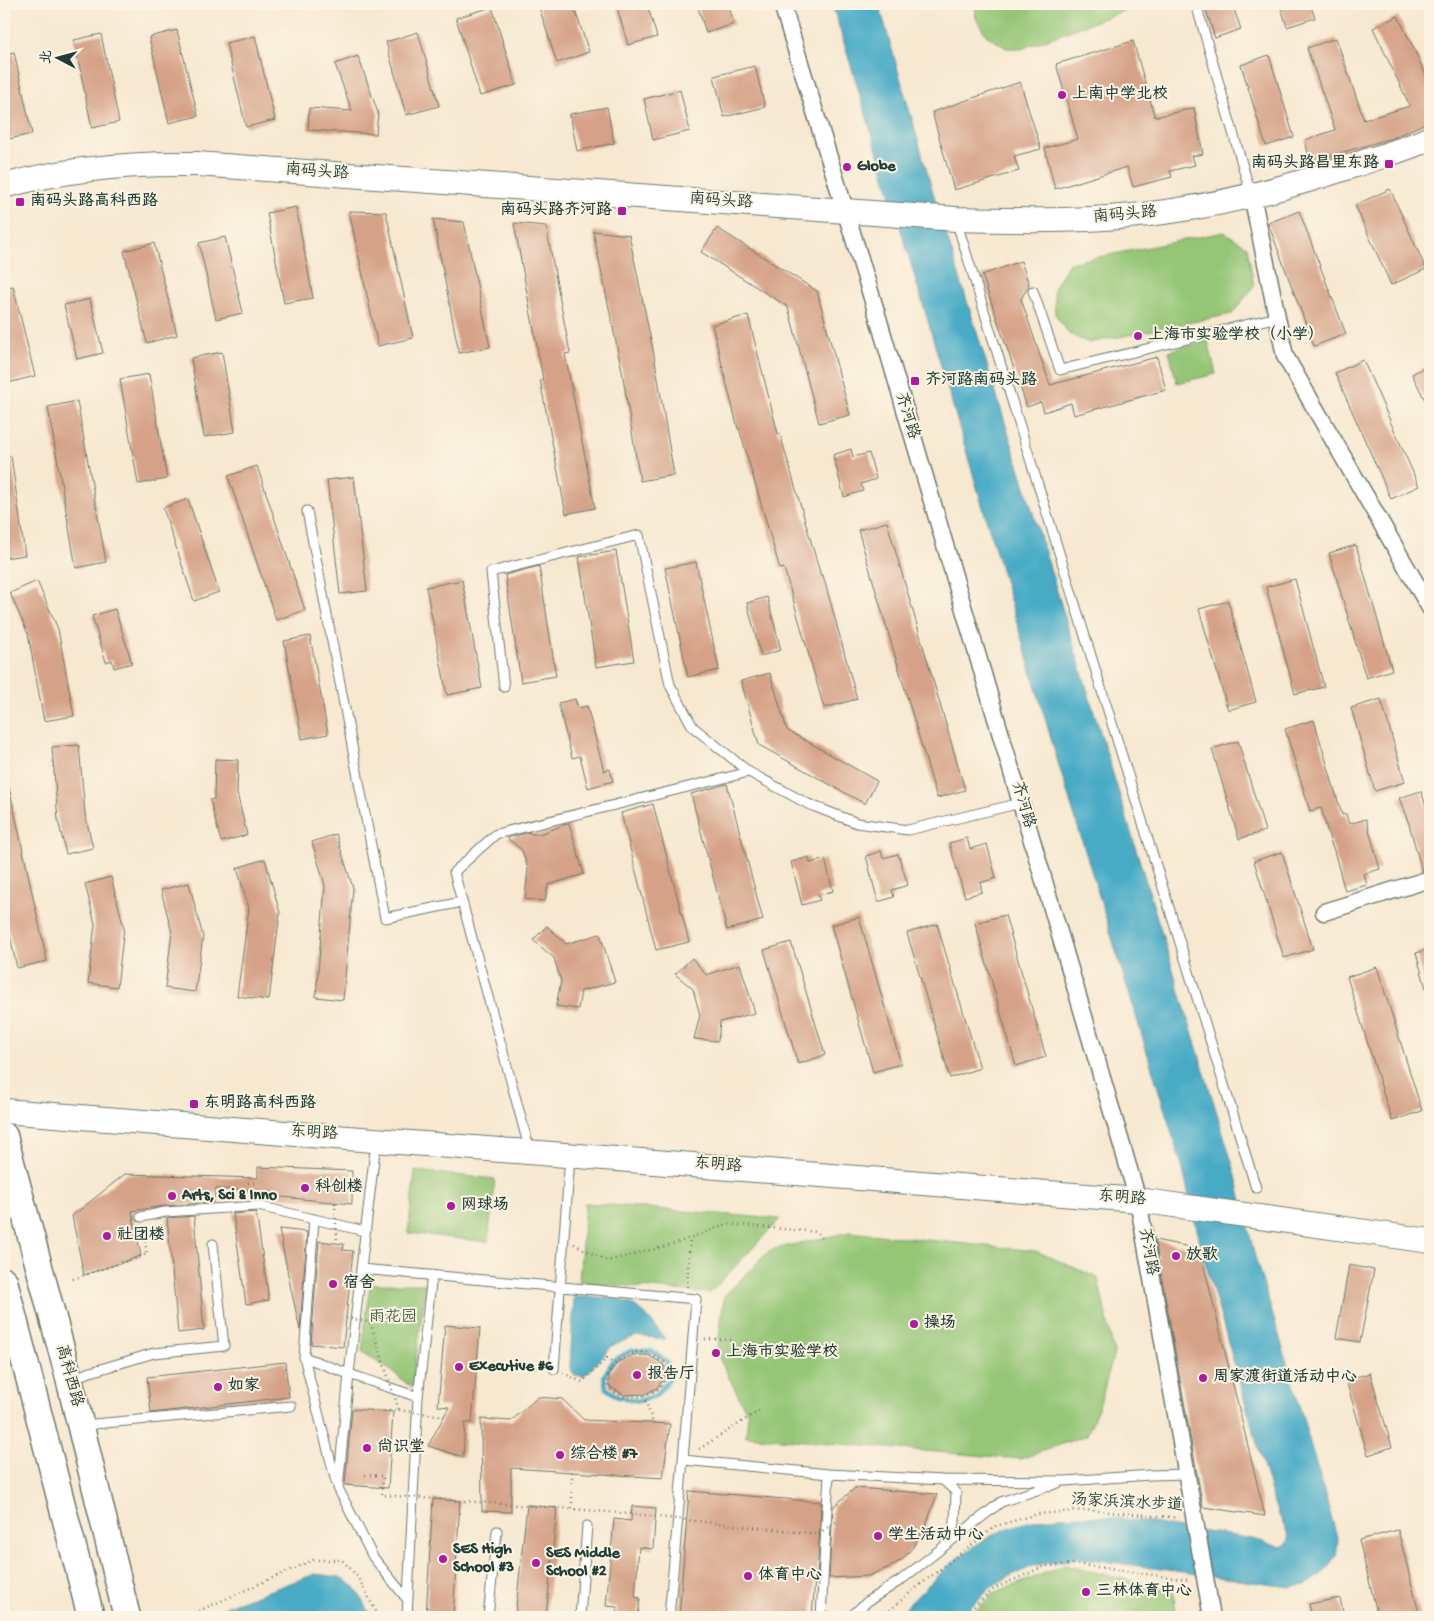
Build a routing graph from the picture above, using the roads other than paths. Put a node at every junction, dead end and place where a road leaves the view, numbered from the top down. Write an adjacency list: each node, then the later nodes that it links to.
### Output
1 (782, 4): 6 (street, 齐河路)
2 (1196, 4): 5 (lane)
3 (1430, 138): 5 (street, 南码头路)
4 (4, 186): 6 (street, 南码头路)
5 (1252, 195): 7 (street, 南码头路); 9 (street)
6 (845, 211): 7 (street, 南码头路); 14 (street, 齐河路)
7 (956, 219): 23 (lane)
8 (1033, 291): 9 (lane)
9 (1277, 317): 11 (street)
10 (307, 511): 16 (lane)
11 (1430, 608)
12 (504, 687): 13 (lane)
13 (749, 772): 14 (lane); 16 (lane)
14 (1022, 803): 24 (street, 齐河路)
15 (1430, 878): 17 (street)
16 (462, 902): 21 (lane)
17 (1324, 912)
18 (4, 1110): 20 (street, 东明路)
19 (4, 1136): 37 (main road, 高科西路)
20 (376, 1139): 21 (street, 东明路); 27 (lane)
21 (530, 1151): 22 (street, 东明路)
22 (570, 1154): 24 (street, 东明路); 33 (lane)
23 (1256, 1188)
24 (1138, 1200): 28 (street, 东明路); 43 (street, 齐河路)
25 (141, 1217): 26 (lane)
26 (314, 1219): 27 (lane); 34 (lane)
27 (365, 1231): 30 (lane)
28 (1430, 1241)
29 (213, 1244): 37 (lane)
30 (361, 1268): 31 (lane); 36 (lane)
31 (432, 1275): 33 (lane); 38 (lane)
32 (4, 1281): 51 (main road)
33 (560, 1287): 35 (lane); 41 (lane)
34 (304, 1357): 36 (lane); 46 (lane)
35 (554, 1369)
36 (349, 1374): 38 (lane); 46 (lane)
37 (69, 1378): 40 (main road, 高科西路)
38 (418, 1398): 50 (lane)
39 (291, 1406): 40 (lane)
40 (80, 1426): 52 (main road, 高科西路)
41 (683, 1460): 42 (lane); 56 (lane)
42 (829, 1474): 44 (lane); 57 (lane)
43 (1186, 1474): 45 (lane); 59 (street, 齐河路)
44 (943, 1480): 45 (lane); 49 (lane)
45 (1066, 1481): 49 (lane)
46 (338, 1488): 50 (lane)
47 (587, 1526): 55 (lane)
48 (497, 1531): 54 (lane)
49 (945, 1545): 58 (lane)
50 (407, 1599): 53 (lane)
51 (91, 1617)
52 (127, 1617)
53 (407, 1617)
54 (488, 1617)
55 (580, 1617)
56 (669, 1617)
57 (821, 1617)
58 (850, 1617)
59 (1212, 1617)

